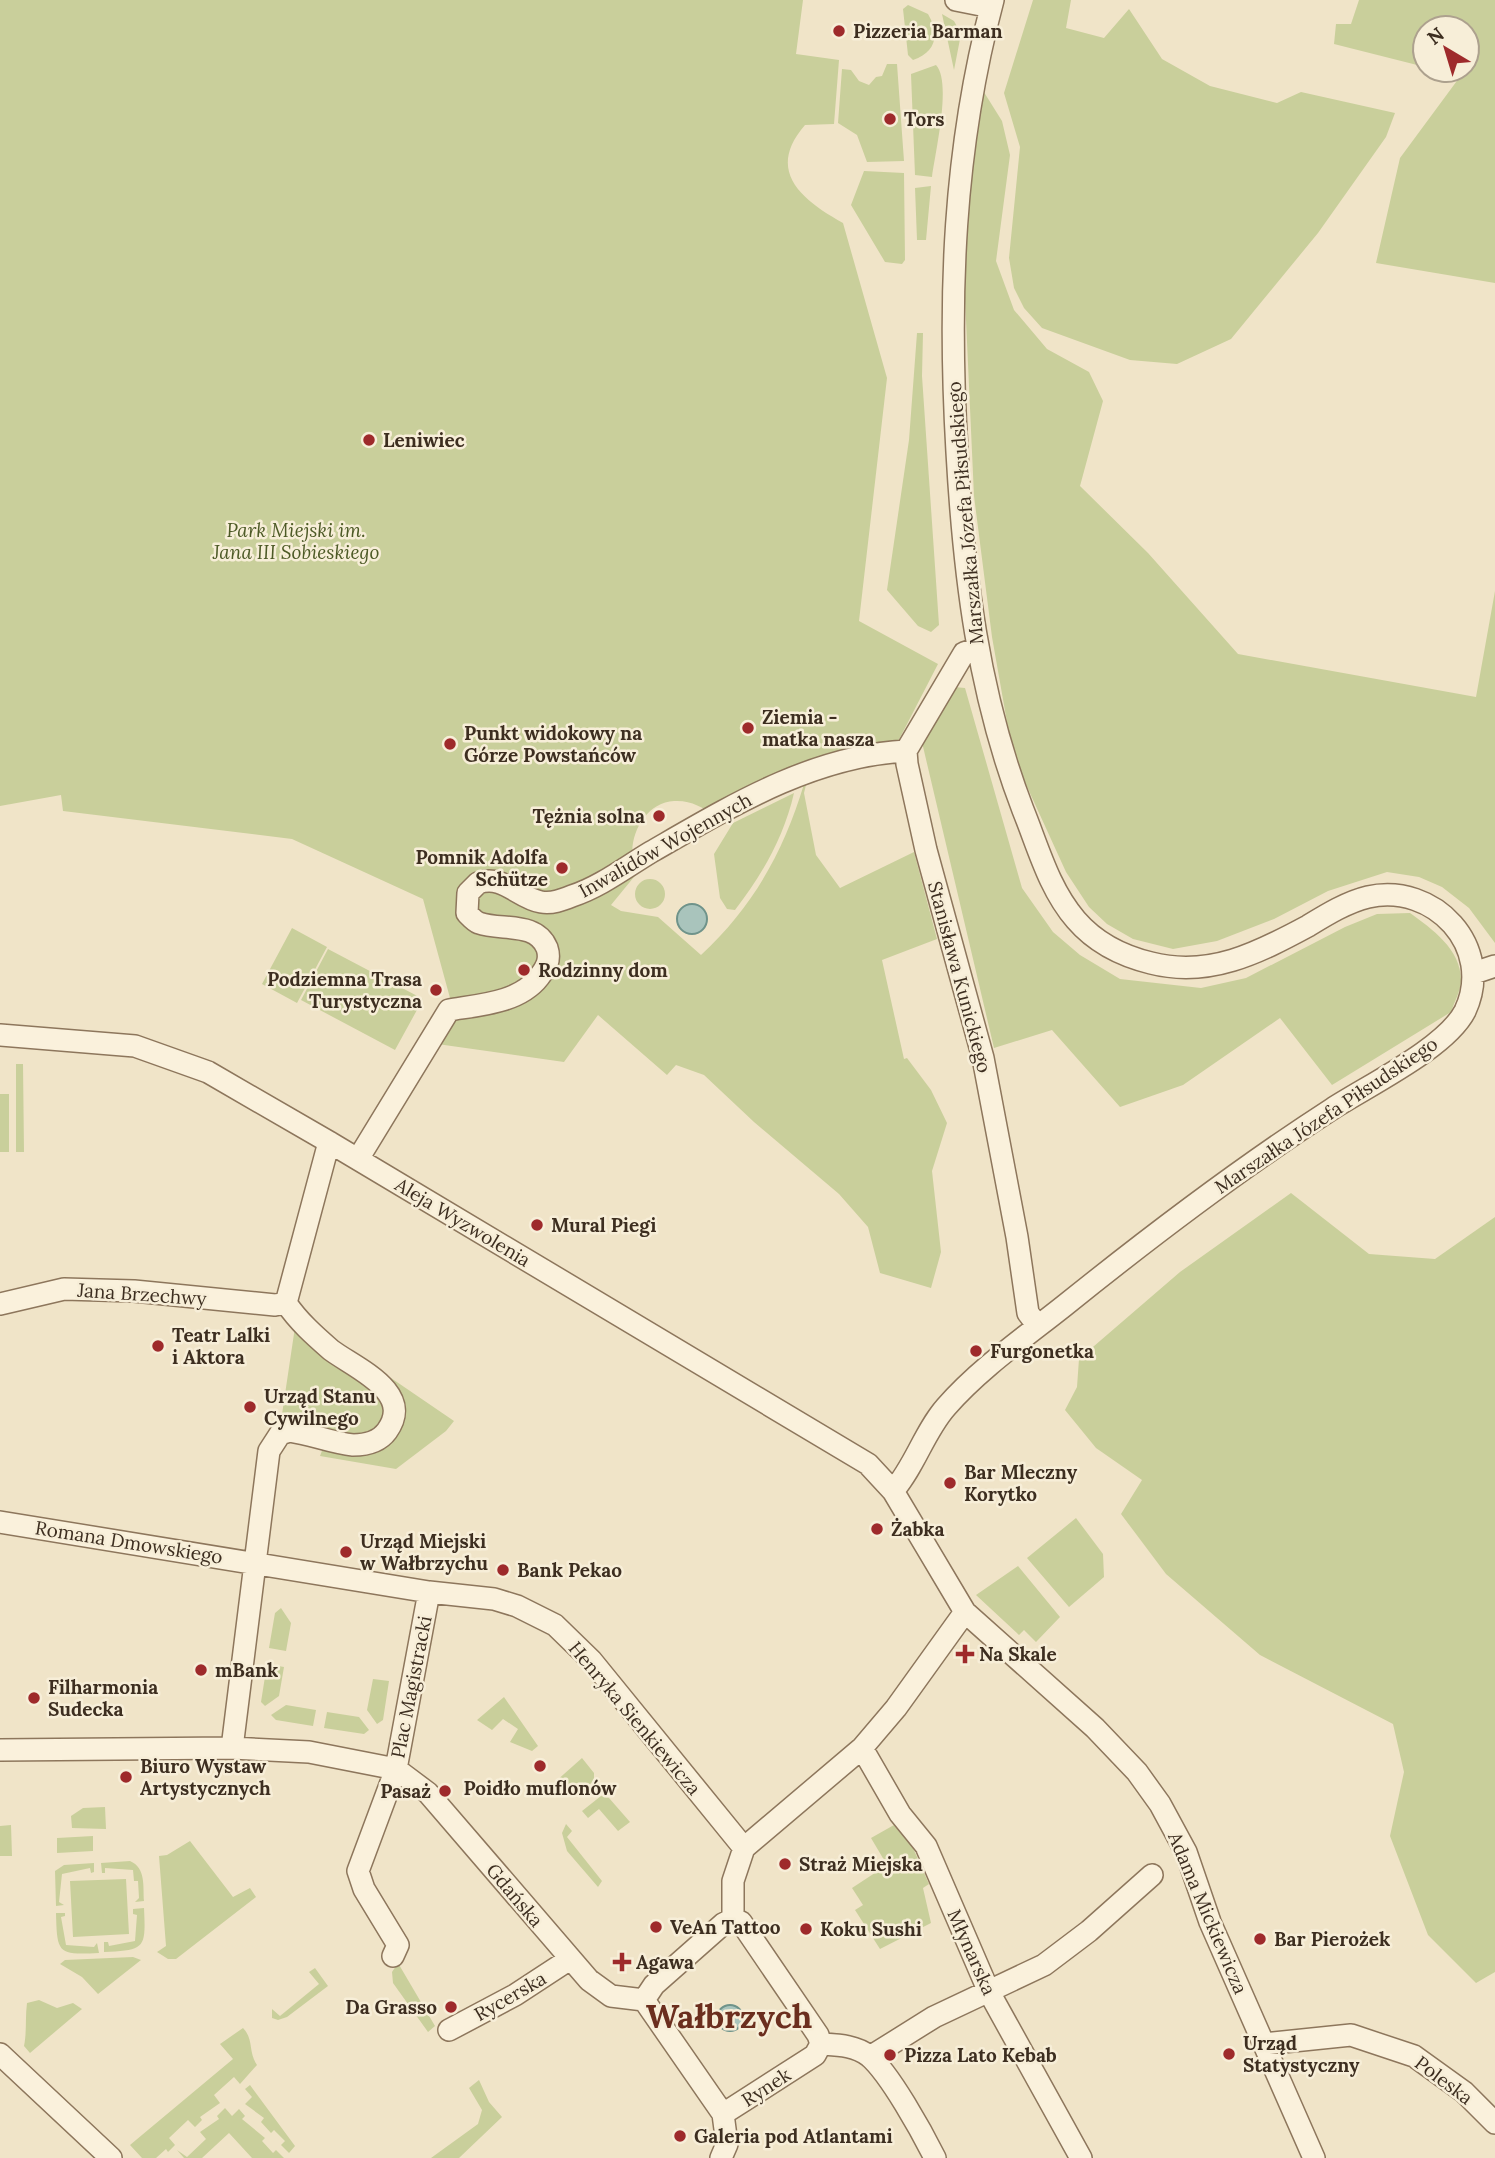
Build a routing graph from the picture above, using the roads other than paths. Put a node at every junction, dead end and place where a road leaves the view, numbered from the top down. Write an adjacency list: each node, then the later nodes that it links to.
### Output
1 (956, 0): 2 (street)
2 (992, 3): 3 (street, Marszałka Józefa Piłsudskiego)
3 (976, 649): 4 (street); 6 (street, Marszałka Józefa Piłsudskiego)
4 (906, 751): 9 (street, Inwalidów Wojennych); 12 (street, Stanisława Kunickiego)
5 (1495, 966): 6 (street)
6 (1474, 973): 12 (street, Marszałka Józefa Piłsudskiego)
7 (0, 1035): 8 (street, Aleja Wyzwolenia)
8 (329, 1142): 9 (street, Aleja Wyzwolenia); 10 (street)
9 (358, 1160): 13 (street, Aleja Wyzwolenia)
10 (286, 1303): 11 (street, Jana Brzechwy); 15 (street)
11 (0, 1304)
12 (1038, 1326): 13 (street, Marszałka Józefa Piłsudskiego)
13 (893, 1491): 17 (street, Aleja Wyzwolenia)
14 (0, 1522): 15 (street, Romana Dmowskiego)
15 (257, 1562): 16 (street, Plac Magistracki); 18 (street)
16 (429, 1592): 21 (street, Plac Magistracki); 22 (street, Henryka Sienkiewicza)
17 (965, 1612): 19 (street); 31 (street, Adama Mickiewicza)
18 (232, 1748): 20 (street, Plac Magistracki); 21 (street, Plac Magistracki)
19 (862, 1748): 22 (street); 27 (street, Młynarska)
20 (0, 1750)
21 (396, 1769): 25 (street); 26 (street, Gdańska)
22 (744, 1848): 24 (street)
23 (1152, 1875): 27 (street)
24 (733, 1919): 28 (street); 30 (street)
25 (393, 1956)
26 (570, 1959): 28 (street, Gdańska); 29 (street, Rycerska)
27 (989, 1992): 33 (street); 39 (street, Młynarska)
28 (644, 2000): 34 (street, Rynek)
29 (449, 2030)
30 (821, 2044): 33 (street); 34 (street, Rynek)
31 (1264, 2044): 35 (street, Poleska); 40 (street, Adama Mickiewicza)
32 (0, 2054): 36 (street)
33 (870, 2057): 38 (street)
34 (723, 2114): 37 (street)
35 (1495, 2123)
36 (111, 2158)
37 (721, 2158)
38 (935, 2158)
39 (1081, 2158)
40 (1314, 2158)

